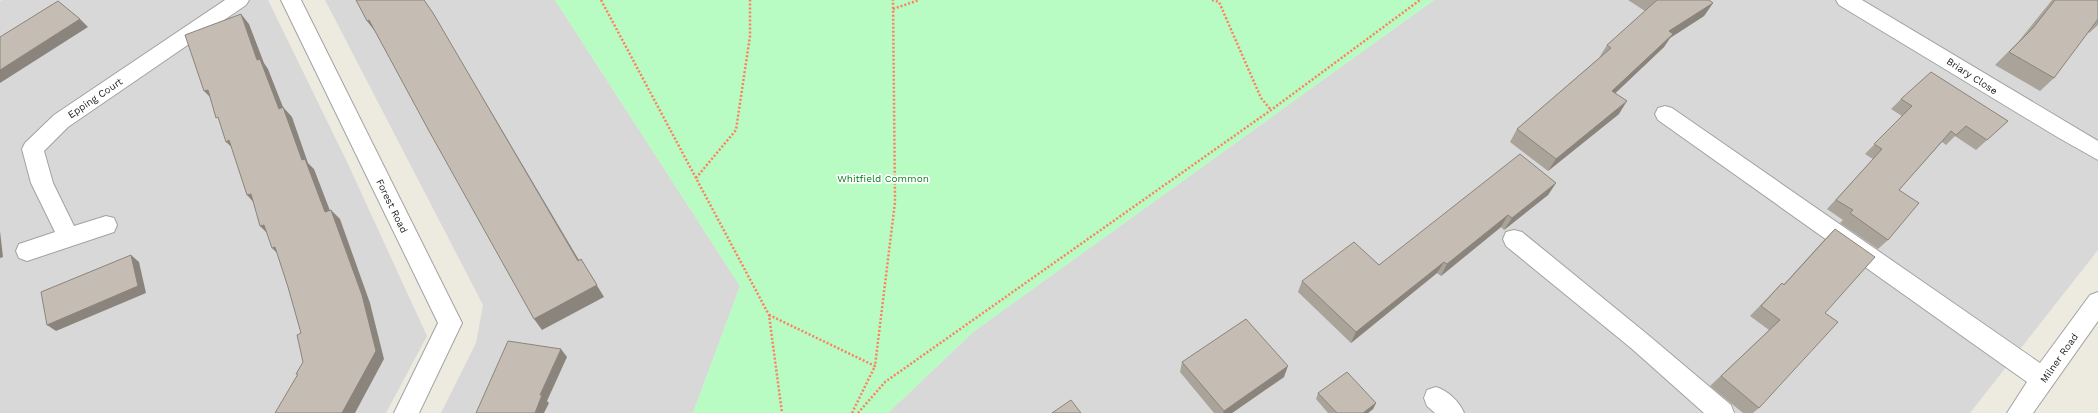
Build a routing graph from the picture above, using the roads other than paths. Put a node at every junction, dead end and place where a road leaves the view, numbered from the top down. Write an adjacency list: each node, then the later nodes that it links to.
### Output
1 (239, 0): 7 (street, Epping Court)
2 (291, 0): 12 (street, Forest Road)
3 (1846, 0): 5 (street, Briary Close)
4 (1664, 114): 11 (street)
5 (2098, 151)
6 (106, 225): 7 (street)
7 (68, 237): 9 (street)
8 (1514, 239): 13 (street)
9 (27, 252)
10 (2098, 302): 11 (street, Milner Road)
11 (2043, 379): 14 (street, Milner Road)
12 (406, 413)
13 (1722, 413)
14 (2019, 413)

